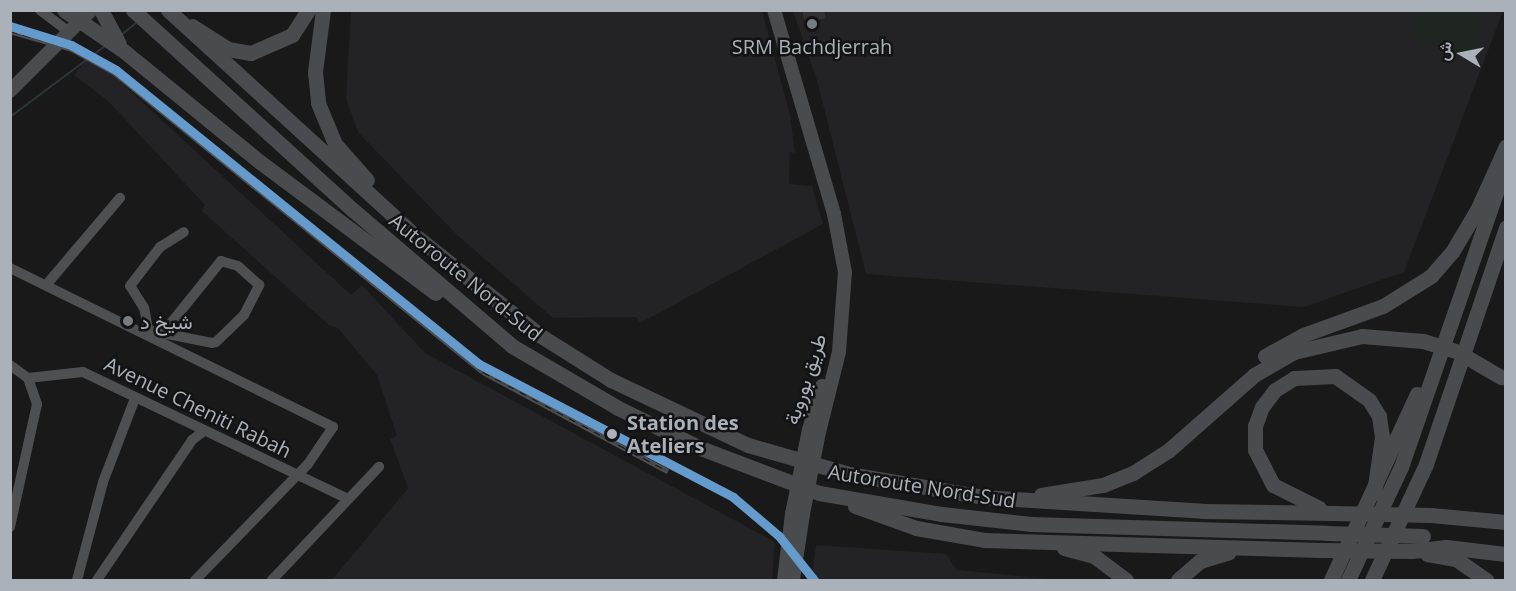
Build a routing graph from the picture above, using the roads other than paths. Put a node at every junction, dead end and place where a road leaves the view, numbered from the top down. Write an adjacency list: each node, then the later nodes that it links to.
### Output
1 (40, 10): 10 (street)
2 (64, 10): 10 (highway)
3 (90, 10): 10 (main road)
4 (101, 10): 11 (highway)
5 (133, 10): 24 (highway, Autoroute Nord-Sud)
6 (168, 10): 7 (highway); 18 (highway, Autoroute Nord-Sud)
7 (308, 10)
8 (323, 10): 18 (highway)
9 (774, 10): 38 (main road, طريق بوروبة, bridge)
10 (74, 28): 11 (highway); 12 (main road)
11 (108, 36): 24 (highway)
12 (10, 91)
13 (1506, 146): 29 (highway)
14 (1506, 164): 21 (highway)
15 (120, 198): 20 (street)
16 (1506, 227): 44 (highway)
17 (184, 232): 22 (street)
18 (417, 237): 35 (highway, Autoroute Nord-Sud)
19 (10, 268): 20 (street)
20 (46, 284): 22 (street)
21 (1461, 296): 34 (highway); 56 (highway)
22 (148, 333): 23 (street); 32 (street)
23 (163, 333): 23 (street)
24 (512, 346): 33 (highway, Autoroute Nord-Sud)
25 (10, 365): 26 (street)
26 (28, 378): 28 (street, Avenue Cheniti Rabah); 40 (street)
27 (1503, 379): 29 (highway, bridge)
28 (135, 398): 30 (street, Avenue Cheniti Rabah); 47 (street)
29 (1215, 405): 35 (highway)
30 (204, 430): 32 (street, Avenue Cheniti Rabah); 48 (street)
31 (379, 467): 36 (street)
32 (297, 474): 36 (street, Avenue Cheniti Rabah); 49 (street)
33 (819, 492): 41 (highway); 42 (highway, Autoroute Nord-Sud, bridge)
34 (1374, 493): 37 (highway); 55 (highway)
35 (983, 497): 37 (highway, Autoroute Nord-Sud)
36 (348, 499): 50 (street)
37 (1333, 513): 39 (highway, Autoroute Nord-Sud, bridge)
38 (797, 514): 51 (main road, طريق بوروبة); 52 (main road, طريق بوروبة)
39 (1506, 522)
40 (10, 527)
41 (1029, 542): 43 (highway); 53 (highway)
42 (1506, 543)
43 (1286, 549): 45 (highway, bridge); 54 (highway)
44 (1389, 549): 57 (highway); 58 (highway)
45 (1412, 551): 46 (highway); 59 (highway)
46 (1506, 554)
47 (76, 580)
48 (97, 580)
49 (195, 580)
50 (272, 580)
51 (784, 580)
52 (793, 580)
53 (1126, 580)
54 (1178, 580)
55 (1332, 580)
56 (1348, 580)
57 (1372, 580)
58 (1382, 580)
59 (1485, 580)

